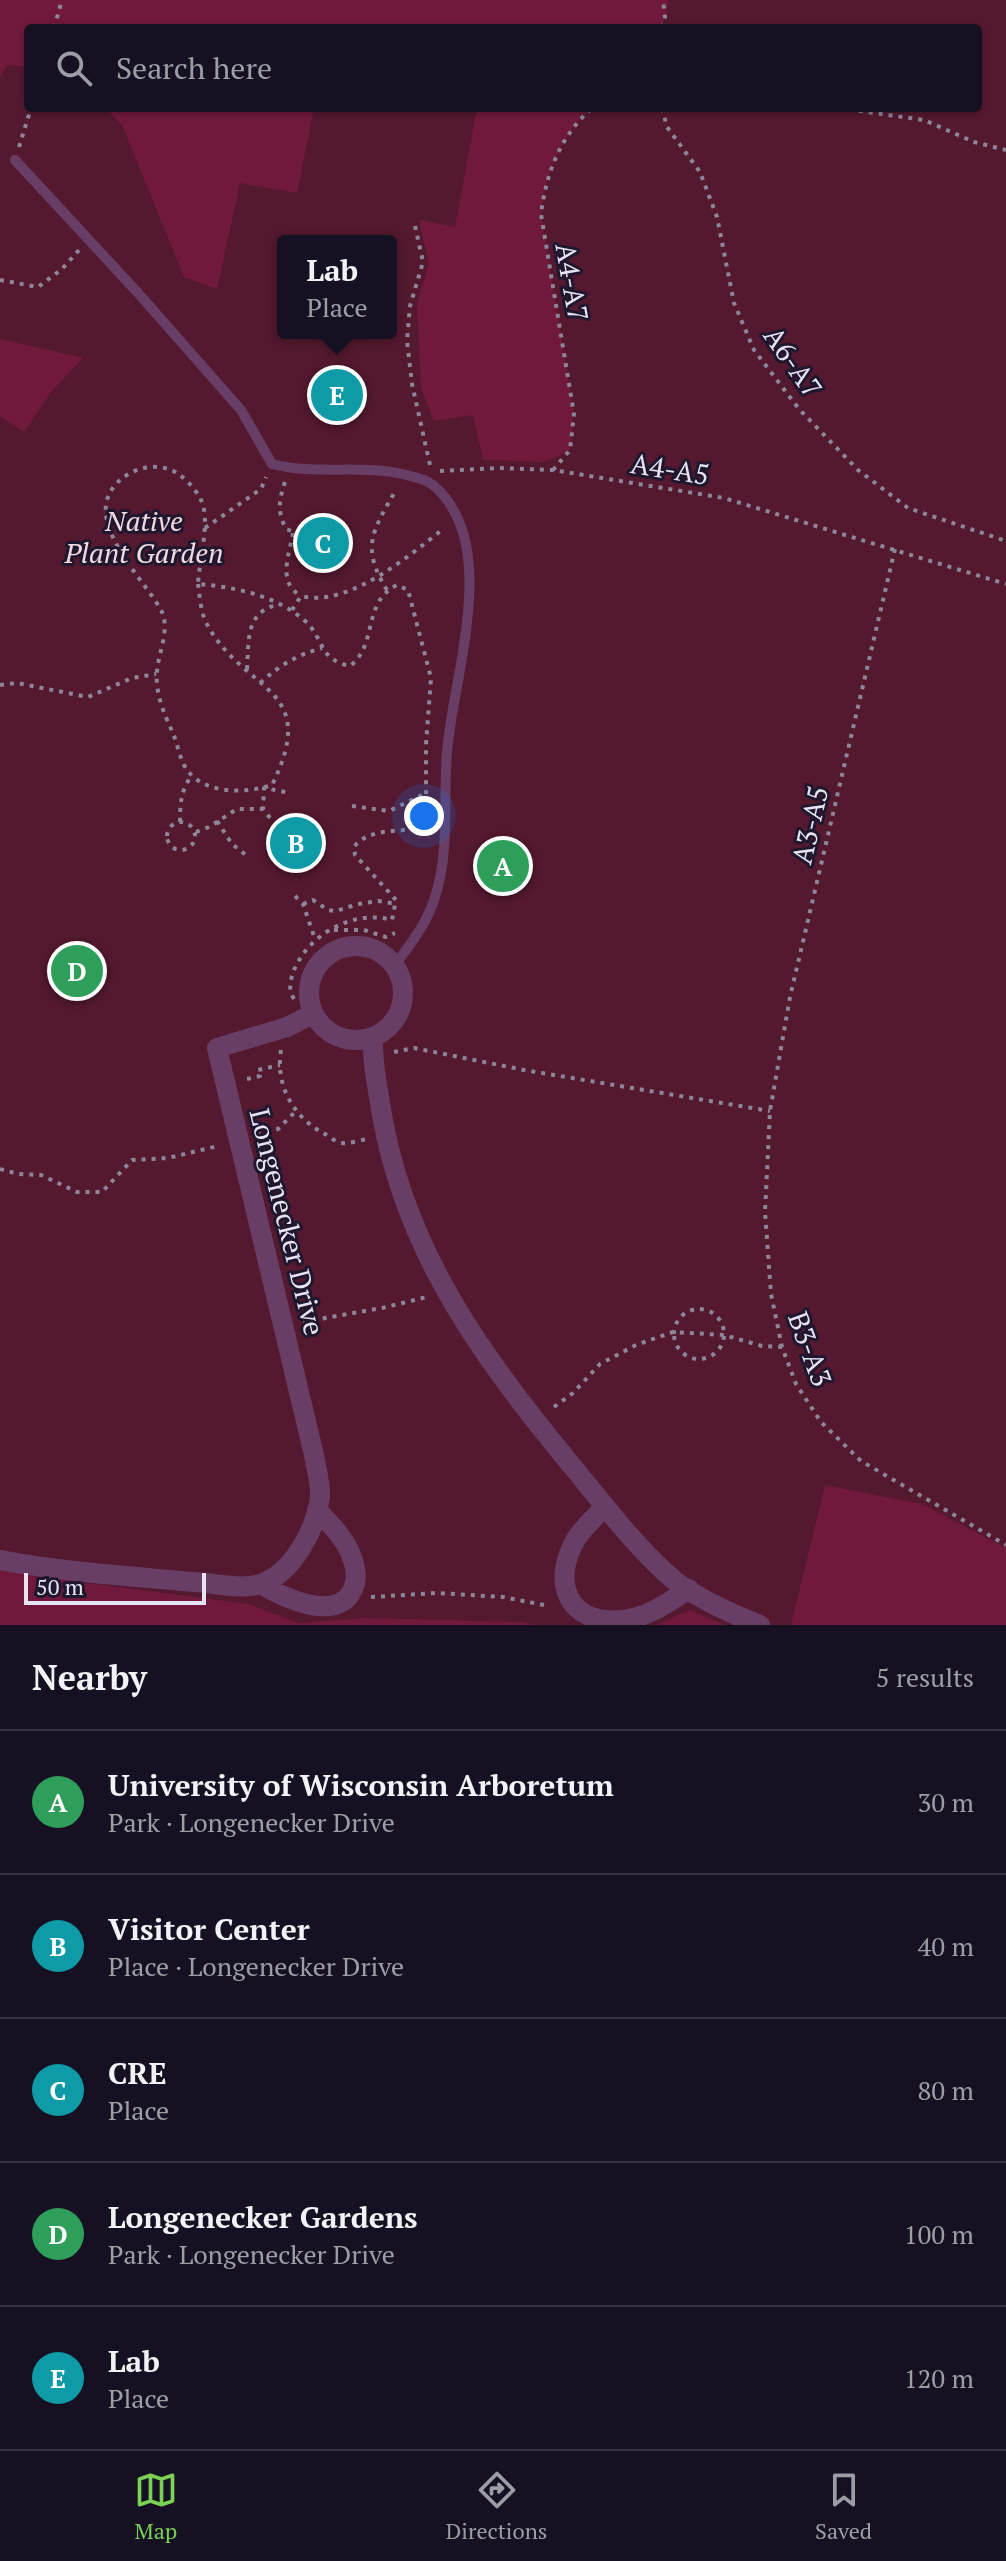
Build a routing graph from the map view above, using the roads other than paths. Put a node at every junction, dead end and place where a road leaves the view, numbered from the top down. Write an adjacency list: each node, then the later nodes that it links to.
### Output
1 (15, 160): 2 (lane)
2 (395, 965): 3 (street); 4 (street)
3 (313, 1014): 4 (street); 6 (street, Longenecker Drive)
4 (373, 1047): 5 (street)
5 (605, 1506): 9 (street); 9 (street)
6 (317, 1510): 8 (street); 8 (street)
7 (0, 1560): 8 (street)
8 (261, 1584)
9 (689, 1589): 10 (street)
10 (760, 1625)

